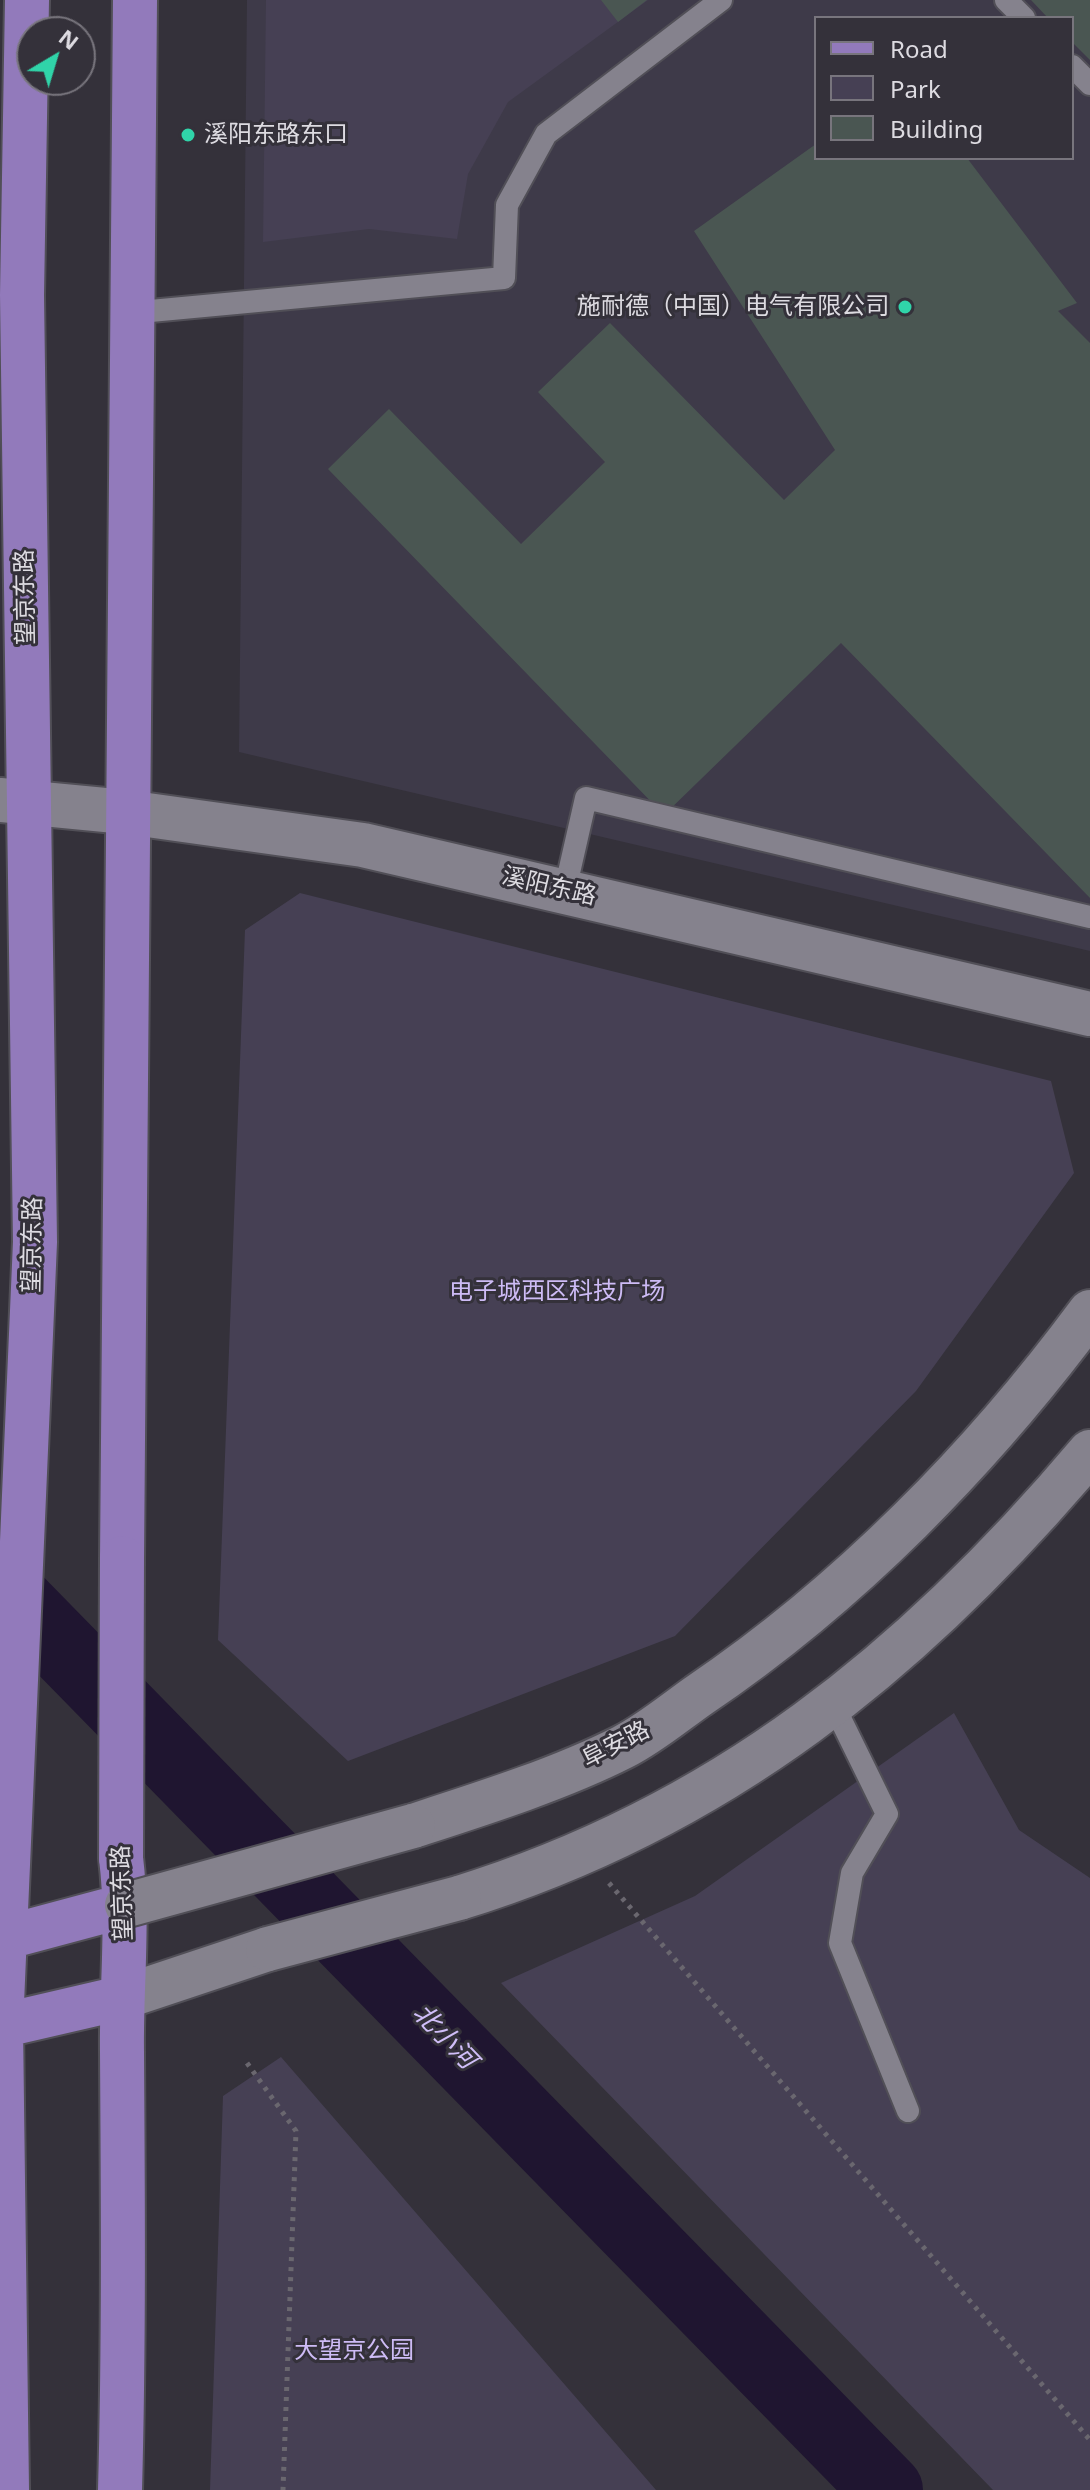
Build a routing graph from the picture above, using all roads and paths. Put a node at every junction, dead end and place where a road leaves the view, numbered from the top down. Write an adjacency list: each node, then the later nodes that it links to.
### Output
1 (27, 0): 9 (main road, 望京东路)
2 (135, 0): 8 (main road, 望京东路)
3 (721, 0): 8 (lane)
4 (1006, 0): 5 (lane)
5 (1022, 16)
6 (1074, 68): 7 (lane)
7 (1090, 84)
8 (129, 313): 10 (main road, 望京东路)
9 (14, 802): 10 (main road, 溪阳东路); 19 (main road, 望京东路)
10 (126, 812): 11 (main road, 溪阳东路); 18 (main road, 望京东路, bridge)
11 (565, 890): 12 (lane); 13 (main road, 溪阳东路)
12 (1090, 917)
13 (1090, 1014)
14 (1090, 1312): 18 (main road, 阜安路, bridge)
15 (1090, 1452): 16 (main road)
16 (834, 1706): 17 (main road); 23 (lane)
17 (584, 1855): 20 (main road, bridge); 24 (path)
18 (127, 1905): 19 (main road, 阜安路); 20 (main road, 望京东路)
19 (3, 1939): 21 (main road, 望京东路)
20 (121, 1998): 21 (main road); 26 (main road, 望京东路)
21 (0, 2027): 25 (main road, 望京东路)
22 (247, 2063): 27 (path)
23 (908, 2111)
24 (1090, 2440)
25 (7, 2490)
26 (120, 2490)
27 (283, 2490)

